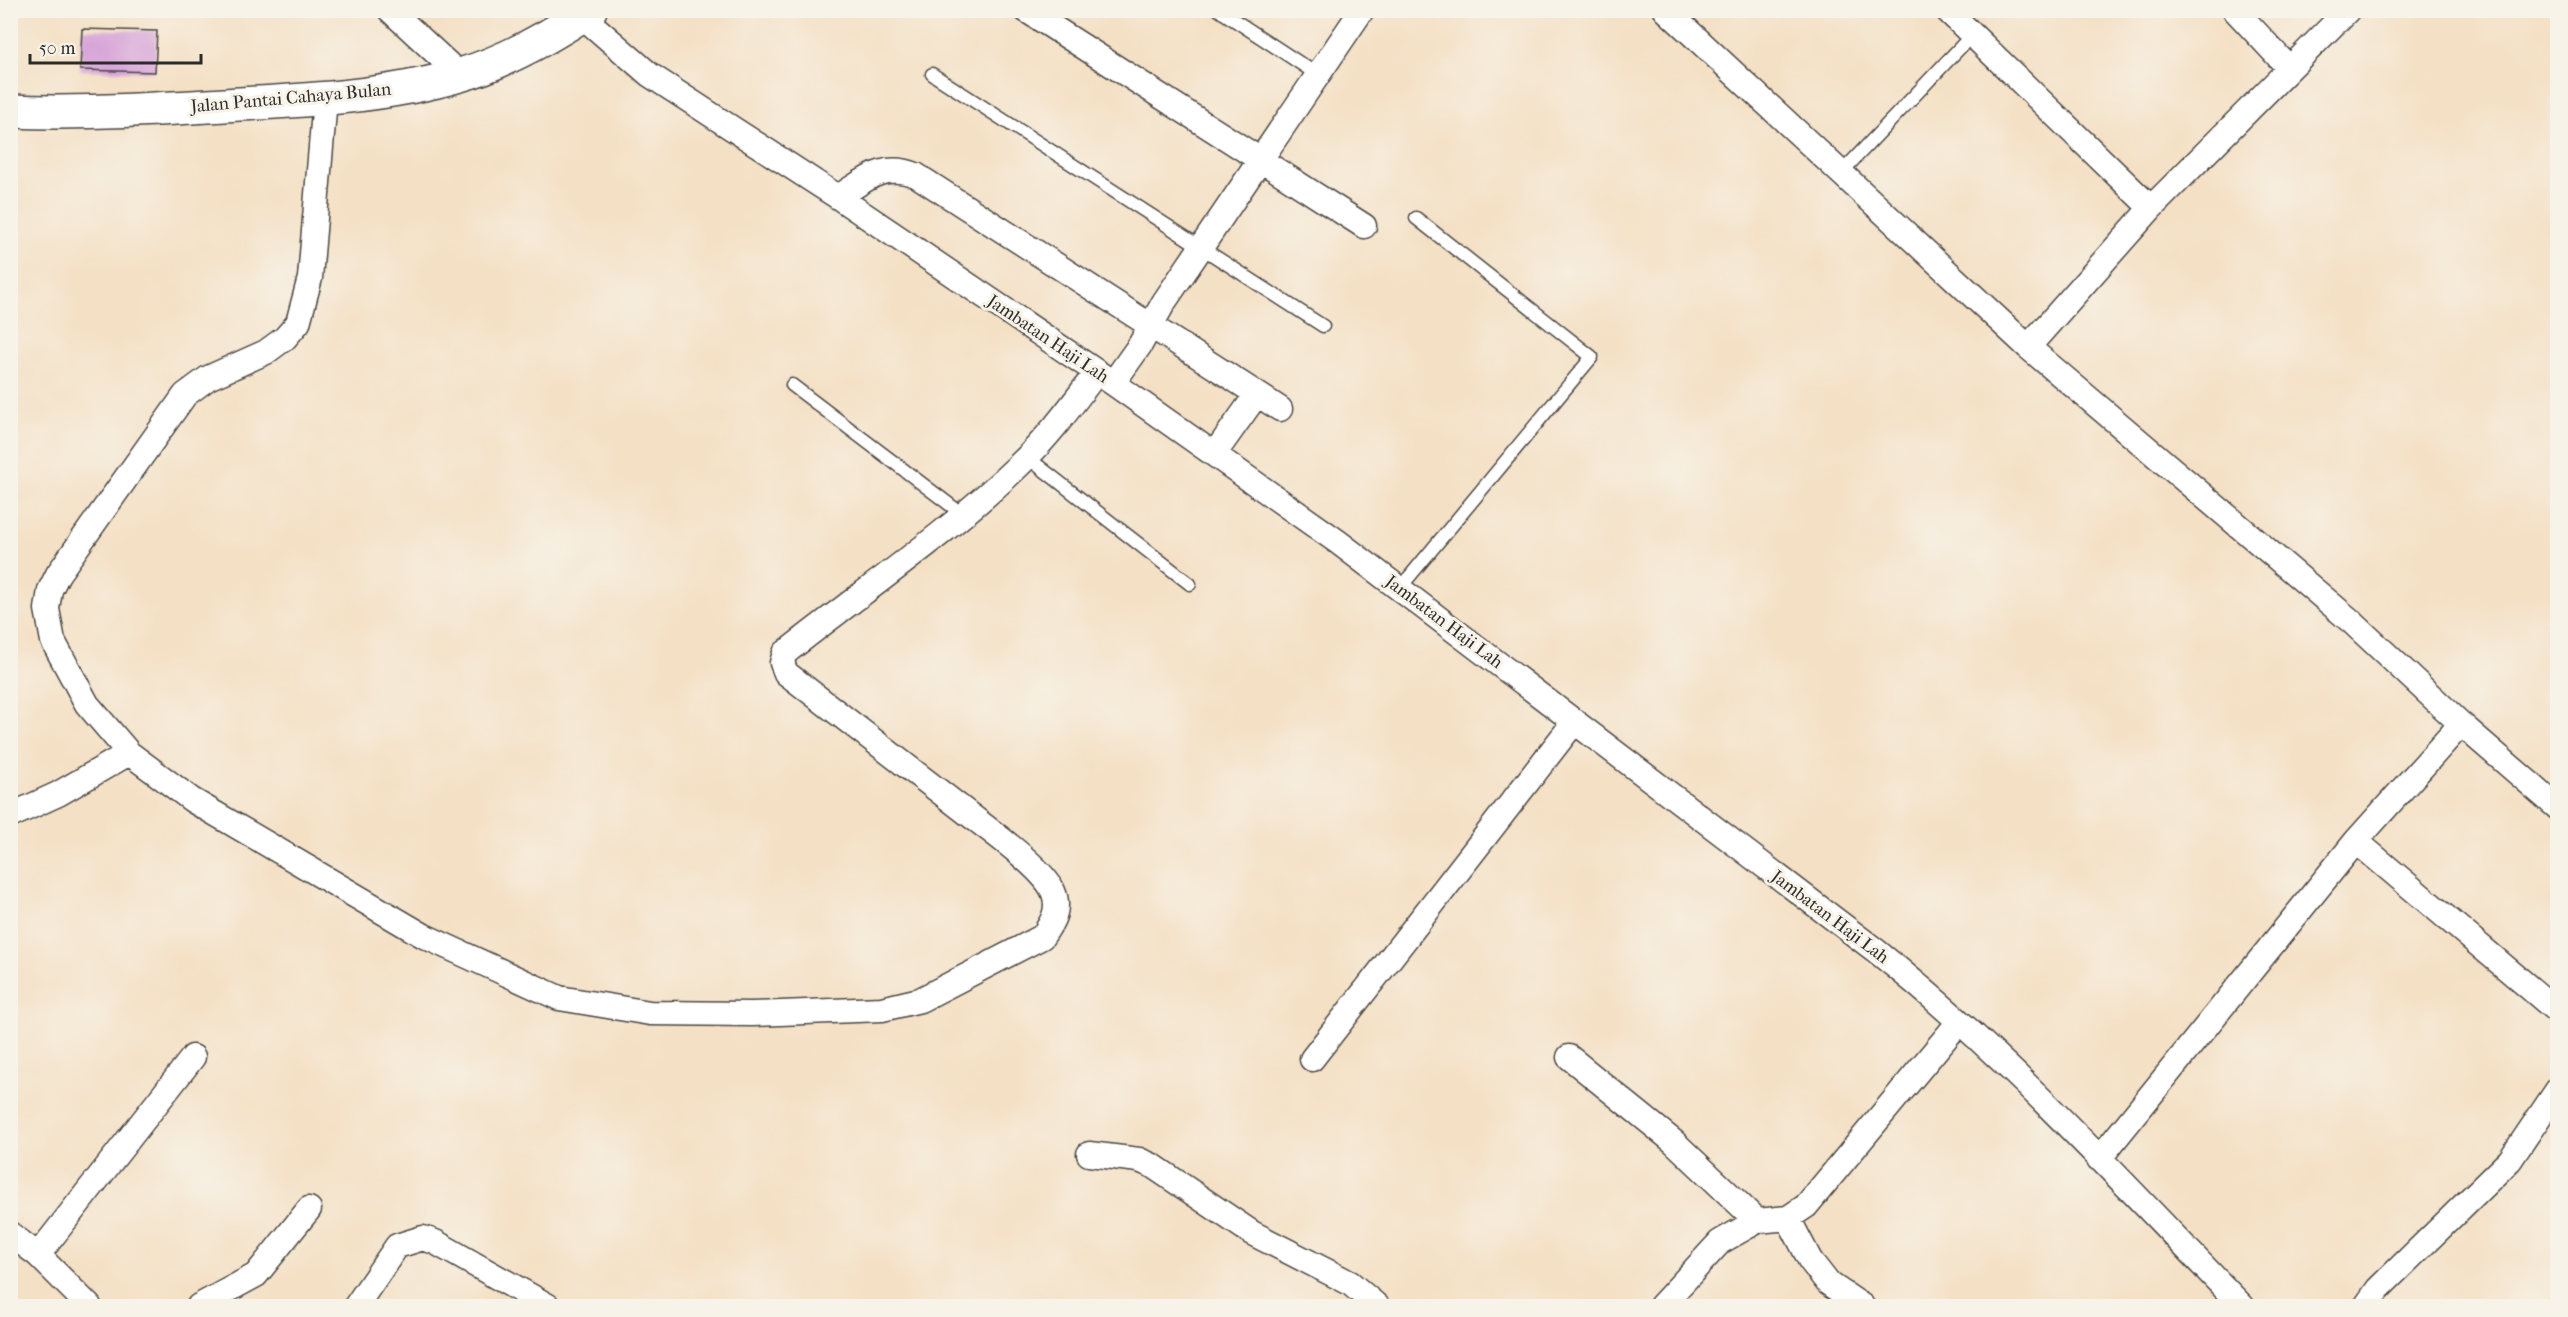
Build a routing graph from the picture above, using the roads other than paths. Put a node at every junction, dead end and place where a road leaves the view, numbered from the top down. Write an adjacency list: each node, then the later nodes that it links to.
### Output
1 (390, 10): 13 (street)
2 (1026, 10): 17 (street)
3 (1219, 10): 14 (lane)
4 (1362, 10): 14 (street)
5 (1666, 10): 18 (street)
6 (1947, 10): 10 (street)
7 (2235, 10): 11 (street)
8 (2348, 10): 11 (street)
9 (586, 13): 13 (street, Jalan Pantai Cahaya Bulan); 19 (street, Jambatan Haji Lah)
10 (1972, 35): 18 (lane); 20 (street)
11 (2289, 68): 20 (street)
12 (932, 74): 23 (lane)
13 (460, 75): 15 (street, Jalan Pantai Cahaya Bulan)
14 (1318, 75): 17 (street)
15 (325, 99): 16 (street, Jalan Pantai Cahaya Bulan); 38 (street)
16 (10, 111)
17 (1259, 161): 22 (street); 23 (street)
18 (1841, 173): 26 (street)
19 (838, 197): 24 (street); 27 (street, Jambatan Haji Lah)
20 (2151, 208): 26 (street)
21 (1416, 218): 35 (lane)
22 (1364, 226)
23 (1200, 248): 24 (street); 25 (lane)
24 (1152, 324): 27 (street); 29 (street)
25 (1323, 326)
26 (2028, 346): 37 (street)
27 (1105, 377): 31 (street, Jambatan Haji Lah); 32 (street)
28 (792, 385): 33 (lane)
29 (1257, 394): 30 (street); 31 (street)
30 (1280, 409)
31 (1215, 453): 35 (street, Jambatan Haji Lah)
32 (1027, 457): 33 (street); 34 (lane)
33 (962, 514): 38 (street)
34 (1190, 584)
35 (1400, 588): 36 (street, Jambatan Haji Lah)
36 (1575, 721): 43 (street, Jambatan Haji Lah); 46 (street)
37 (2461, 724): 39 (street); 41 (street)
38 (129, 753): 40 (street)
39 (2558, 808)
40 (10, 816)
41 (2356, 841): 42 (street); 49 (street)
42 (2558, 1012)
43 (1959, 1022): 49 (street, Jambatan Haji Lah); 51 (street)
44 (193, 1058): 54 (street)
45 (1569, 1058): 52 (street)
46 (1312, 1059)
47 (2558, 1089): 63 (street)
48 (1089, 1155): 59 (street)
49 (2099, 1159): 62 (street, Jambatan Haji Lah)
50 (309, 1209): 56 (street)
51 (1788, 1218): 52 (street); 61 (street)
52 (1756, 1221): 60 (street)
53 (10, 1234): 54 (street)
54 (38, 1255): 55 (street)
55 (89, 1306)
56 (199, 1306)
57 (356, 1306): 58 (street)
58 (548, 1306)
59 (1377, 1306)
60 (1661, 1306)
61 (1862, 1306)
62 (2242, 1306)
63 (2366, 1306)

